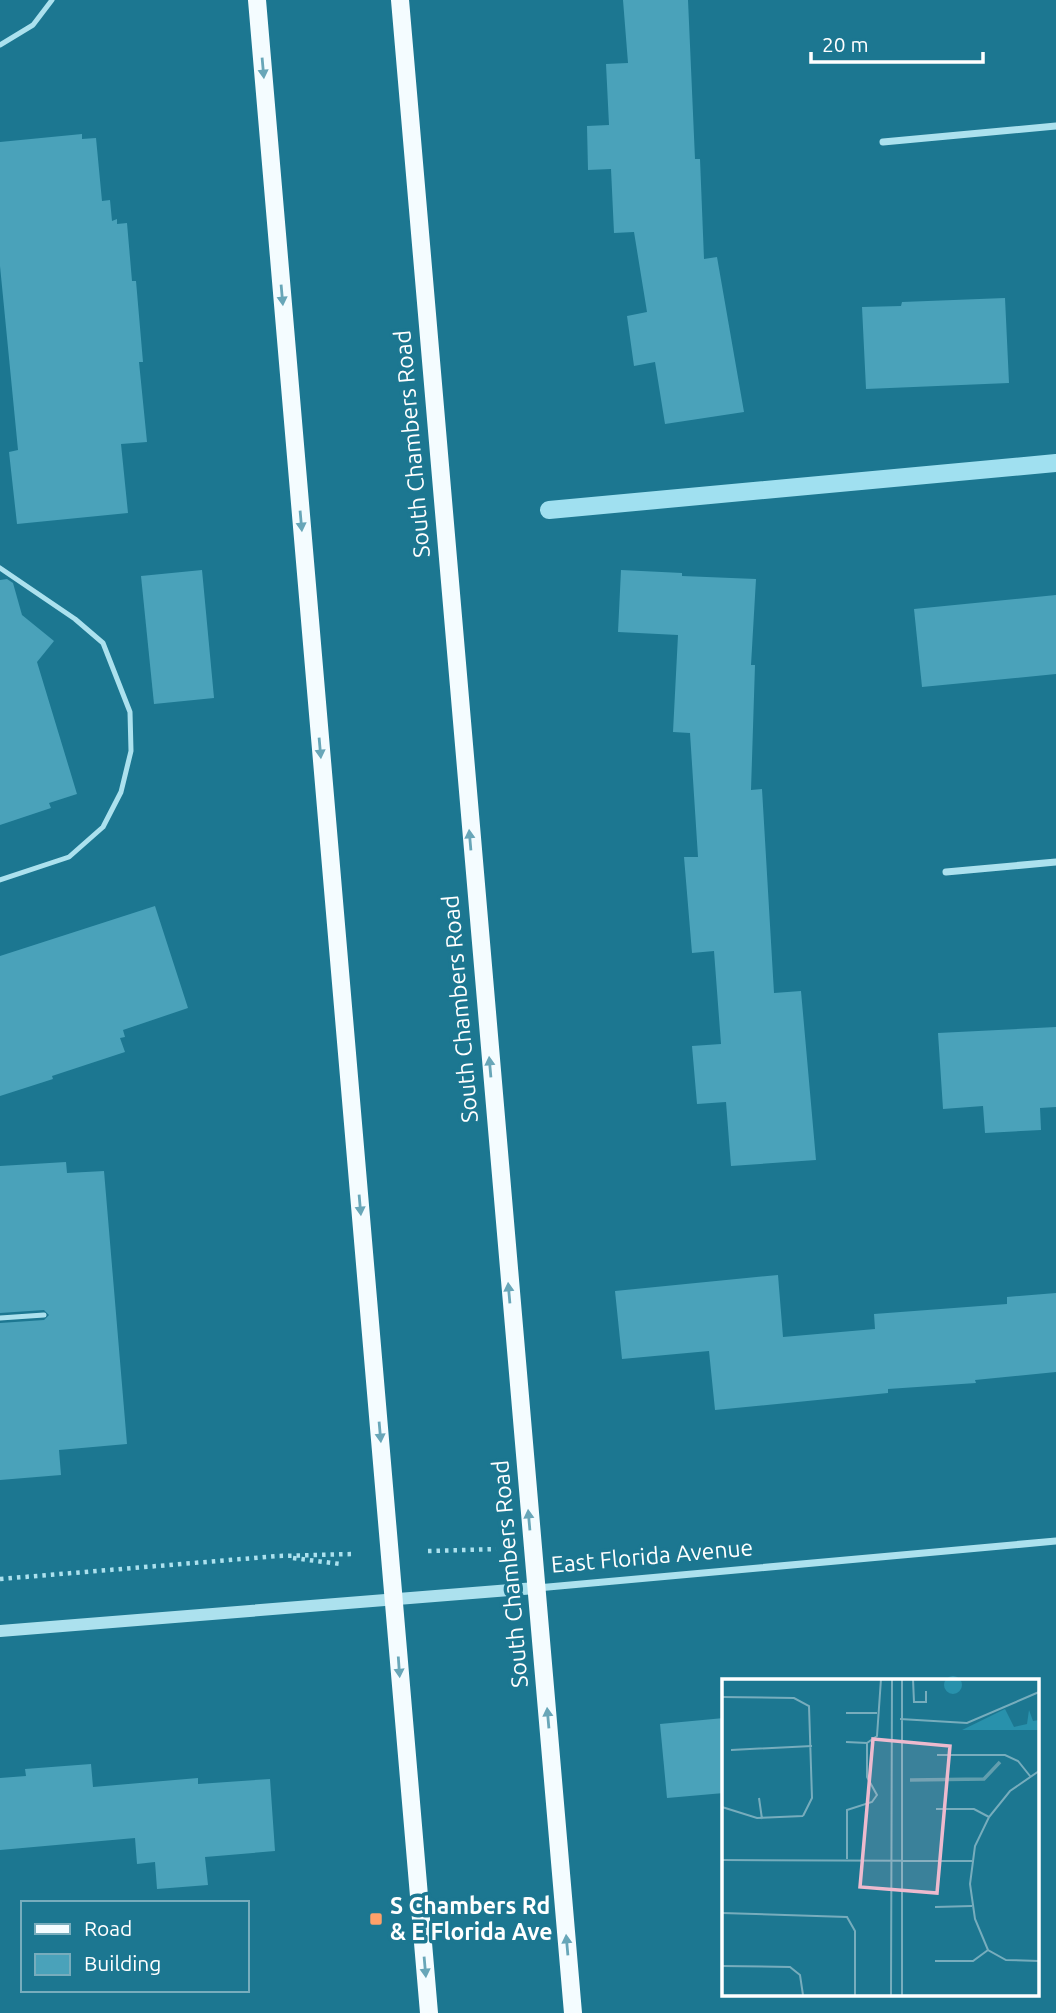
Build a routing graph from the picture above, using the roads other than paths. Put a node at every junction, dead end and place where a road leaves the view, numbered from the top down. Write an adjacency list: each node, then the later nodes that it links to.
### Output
1 (52, 0): 4 (lane)
2 (257, 0): 15 (main road, one-way to 15)
3 (400, 0): 14 (main road, South Chambers Road, one-way to 3)
4 (0, 45)
5 (1056, 127): 6 (street)
6 (883, 142)
7 (0, 568): 10 (lane)
8 (1056, 862): 9 (street)
9 (946, 872)
10 (0, 880)
11 (44, 1315): 12 (lane)
12 (0, 1318)
13 (1056, 1541): 14 (street, East Florida Avenue)
14 (535, 1588): 15 (street, East Florida Avenue); 18 (main road, South Chambers Road, one-way to 14)
15 (394, 1599): 16 (street, East Florida Avenue); 17 (main road, one-way to 17)
16 (0, 1631)
17 (429, 2013)
18 (573, 2013)

